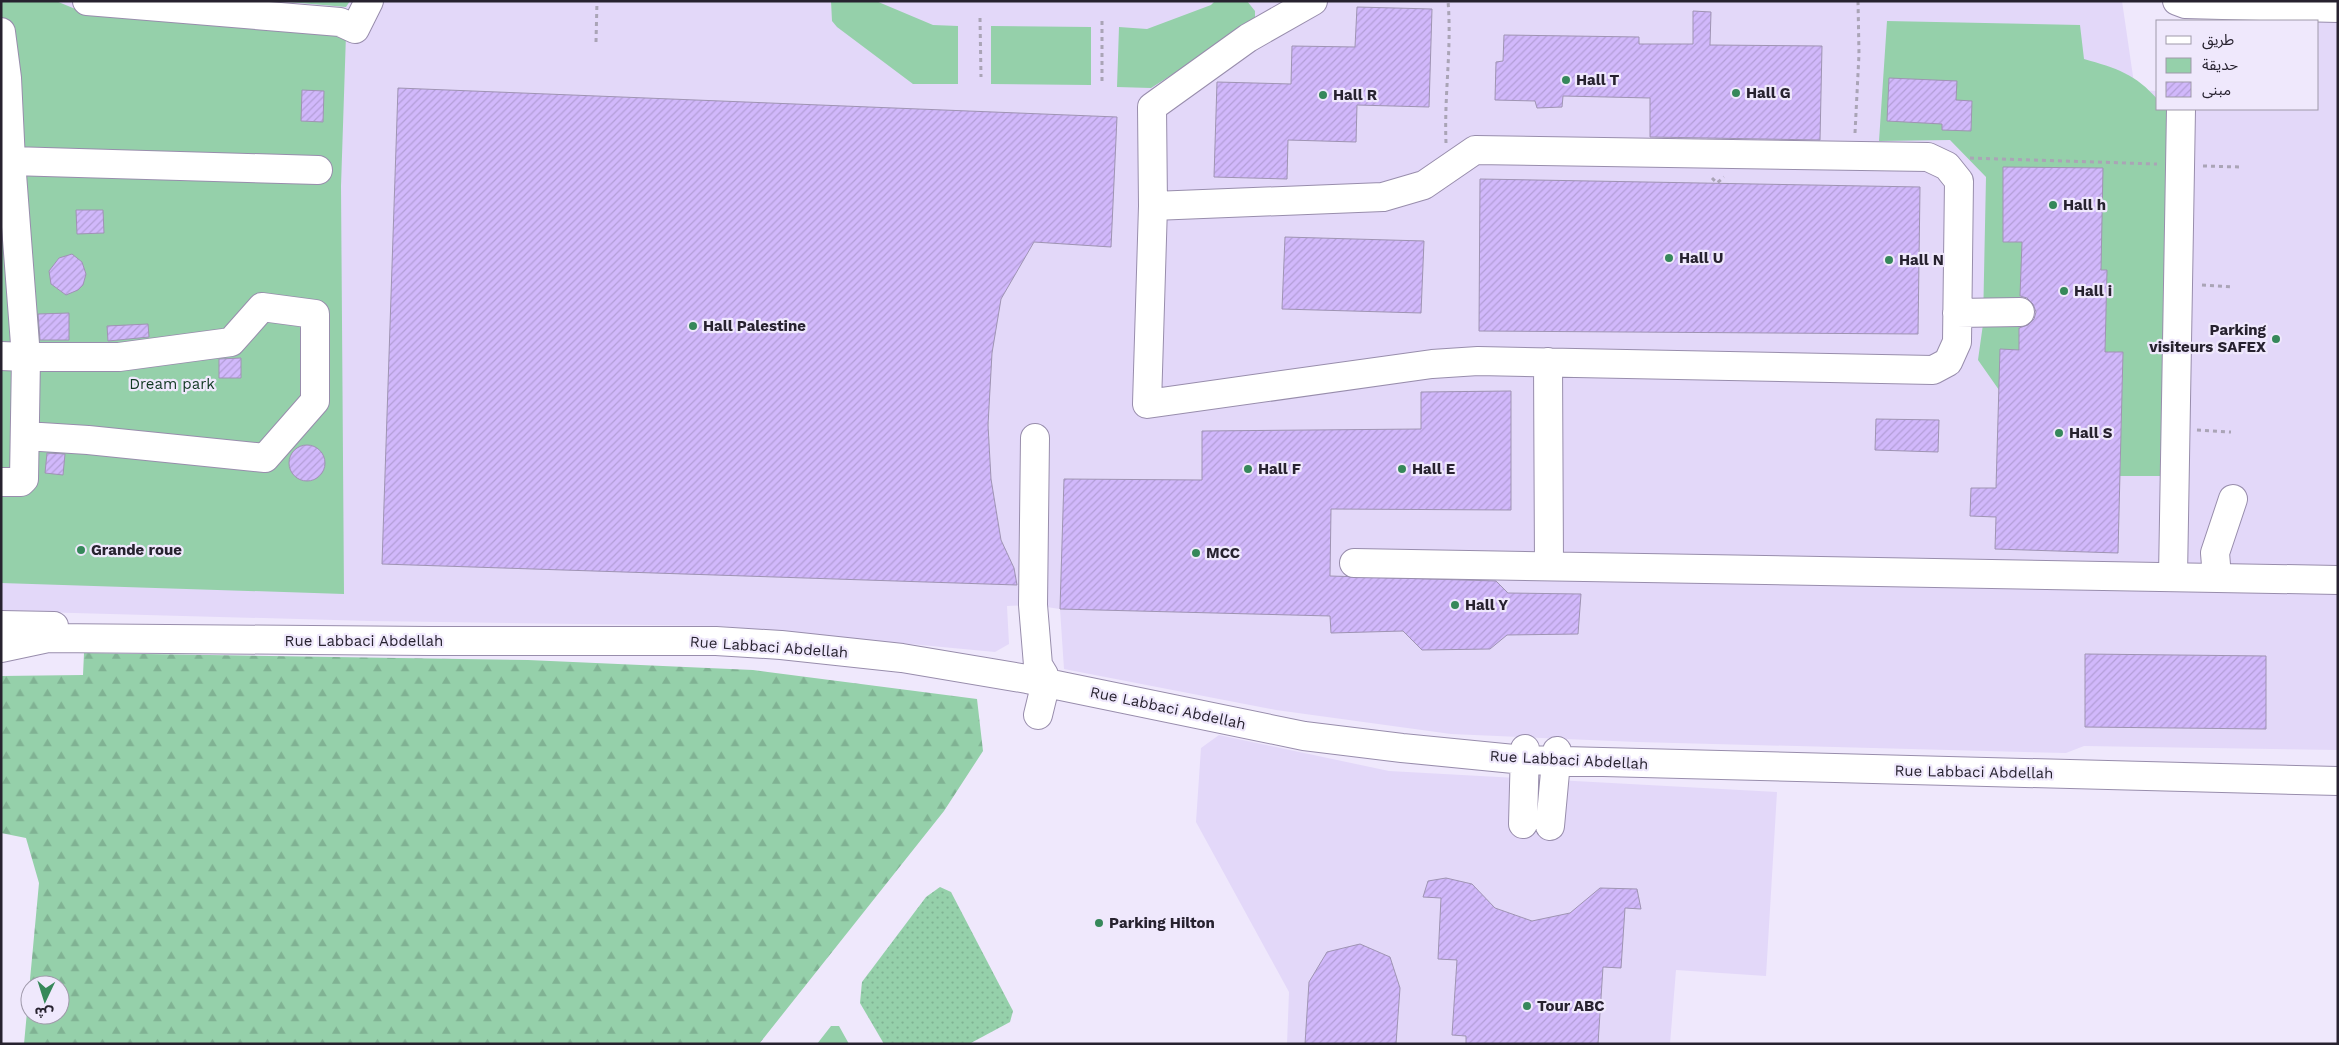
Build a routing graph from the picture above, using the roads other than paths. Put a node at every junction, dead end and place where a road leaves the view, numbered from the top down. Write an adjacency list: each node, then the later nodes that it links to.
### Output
1 (87, 1): 2 (street)
2 (369, 1)
3 (1313, 1): 11 (street)
4 (2232, 3): 5 (street); 6 (street)
5 (2338, 8)
6 (2182, 9)
7 (1, 32): 9 (street)
8 (2181, 110): 22 (street)
9 (6, 159): 10 (street); 14 (street)
10 (318, 170)
11 (1152, 206): 13 (street); 15 (street)
12 (2020, 312): 13 (street)
13 (1957, 313): 15 (street)
14 (14, 357): 16 (street); 16 (street)
15 (1548, 362): 21 (street)
16 (25, 436): 18 (street)
17 (1035, 438): 27 (street)
18 (1, 482)
19 (2233, 499): 23 (street)
20 (1354, 563): 21 (street)
21 (1550, 566): 22 (street)
22 (2172, 576): 23 (street)
23 (2217, 577): 24 (street)
24 (2338, 580)
25 (1, 625): 27 (street, Rue Labbaci Abdellah)
26 (1, 648): 27 (street, Rue Labbaci Abdellah)
27 (1037, 675): 28 (street); 29 (street, Rue Labbaci Abdellah)
28 (1030, 713)
29 (1525, 754): 30 (street, Rue Labbaci Abdellah); 33 (street)
30 (1556, 757): 31 (street, Rue Labbaci Abdellah); 32 (street, Rue Labbaci Abdellah); 34 (street)
31 (2338, 767)
32 (2338, 781)
33 (1523, 824)
34 (1550, 826)

